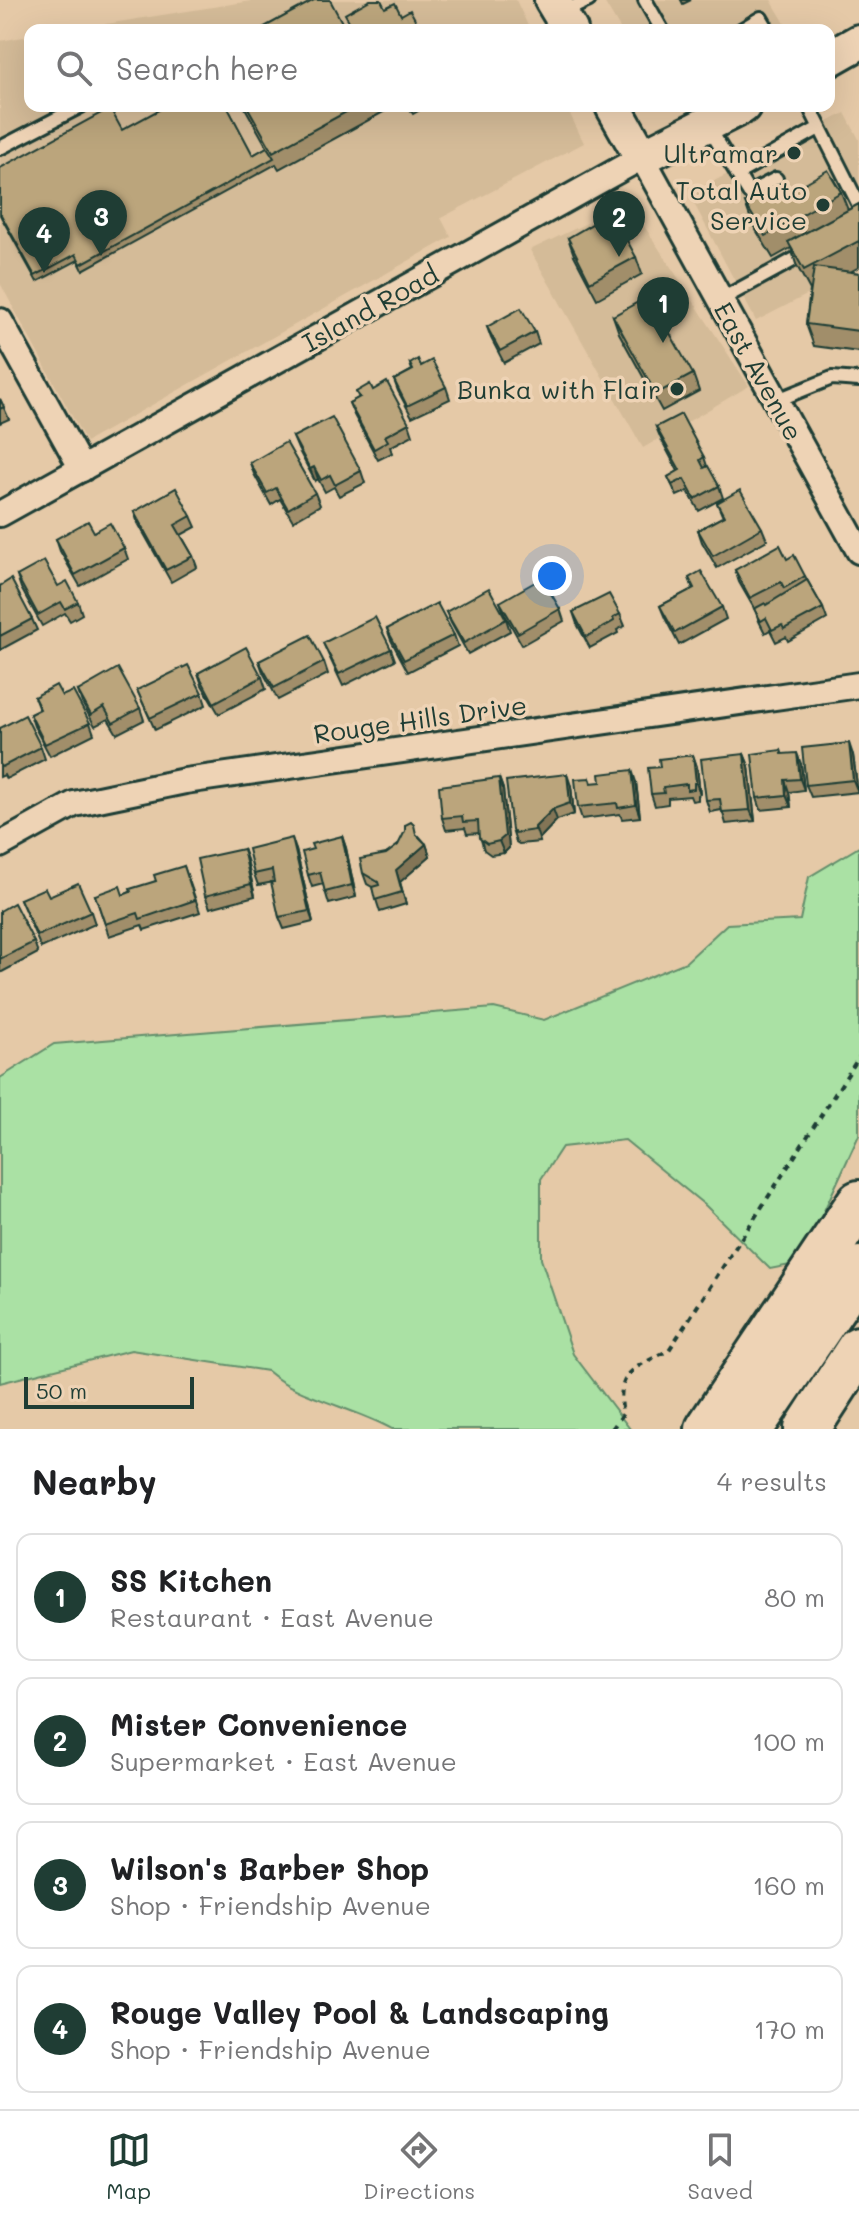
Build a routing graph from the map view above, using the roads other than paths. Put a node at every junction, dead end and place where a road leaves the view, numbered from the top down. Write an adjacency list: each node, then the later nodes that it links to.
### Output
1 (645, 0): 2 (lane)
2 (659, 24)
3 (859, 42): 4 (street)
4 (835, 56)
5 (69, 112): 11 (lane)
6 (616, 112): 12 (street, East Avenue)
7 (732, 112): 9 (street, Island Road)
8 (812, 112): 10 (lane)
9 (707, 125): 12 (street, Island Road); 13 (lane)
10 (819, 128): 13 (lane); 15 (lane)
11 (0, 148)
12 (642, 157): 17 (street, East Avenue); 21 (street, Island Road)
13 (737, 174): 14 (lane)
14 (779, 185)
15 (859, 205)
16 (825, 242): 17 (lane)
17 (720, 300): 20 (street, East Avenue)
18 (0, 321): 21 (street)
19 (859, 380): 20 (lane)
20 (775, 401): 23 (street, East Avenue)
21 (82, 469): 22 (street, Island Road)
22 (0, 514)
23 (859, 551)
24 (859, 685): 25 (street, Rouge Hills Drive)
25 (0, 845)
26 (859, 1203): 29 (highway)
27 (859, 1269): 30 (highway)
28 (859, 1349): 31 (highway)
29 (708, 1429)
30 (750, 1429)
31 (807, 1429)

